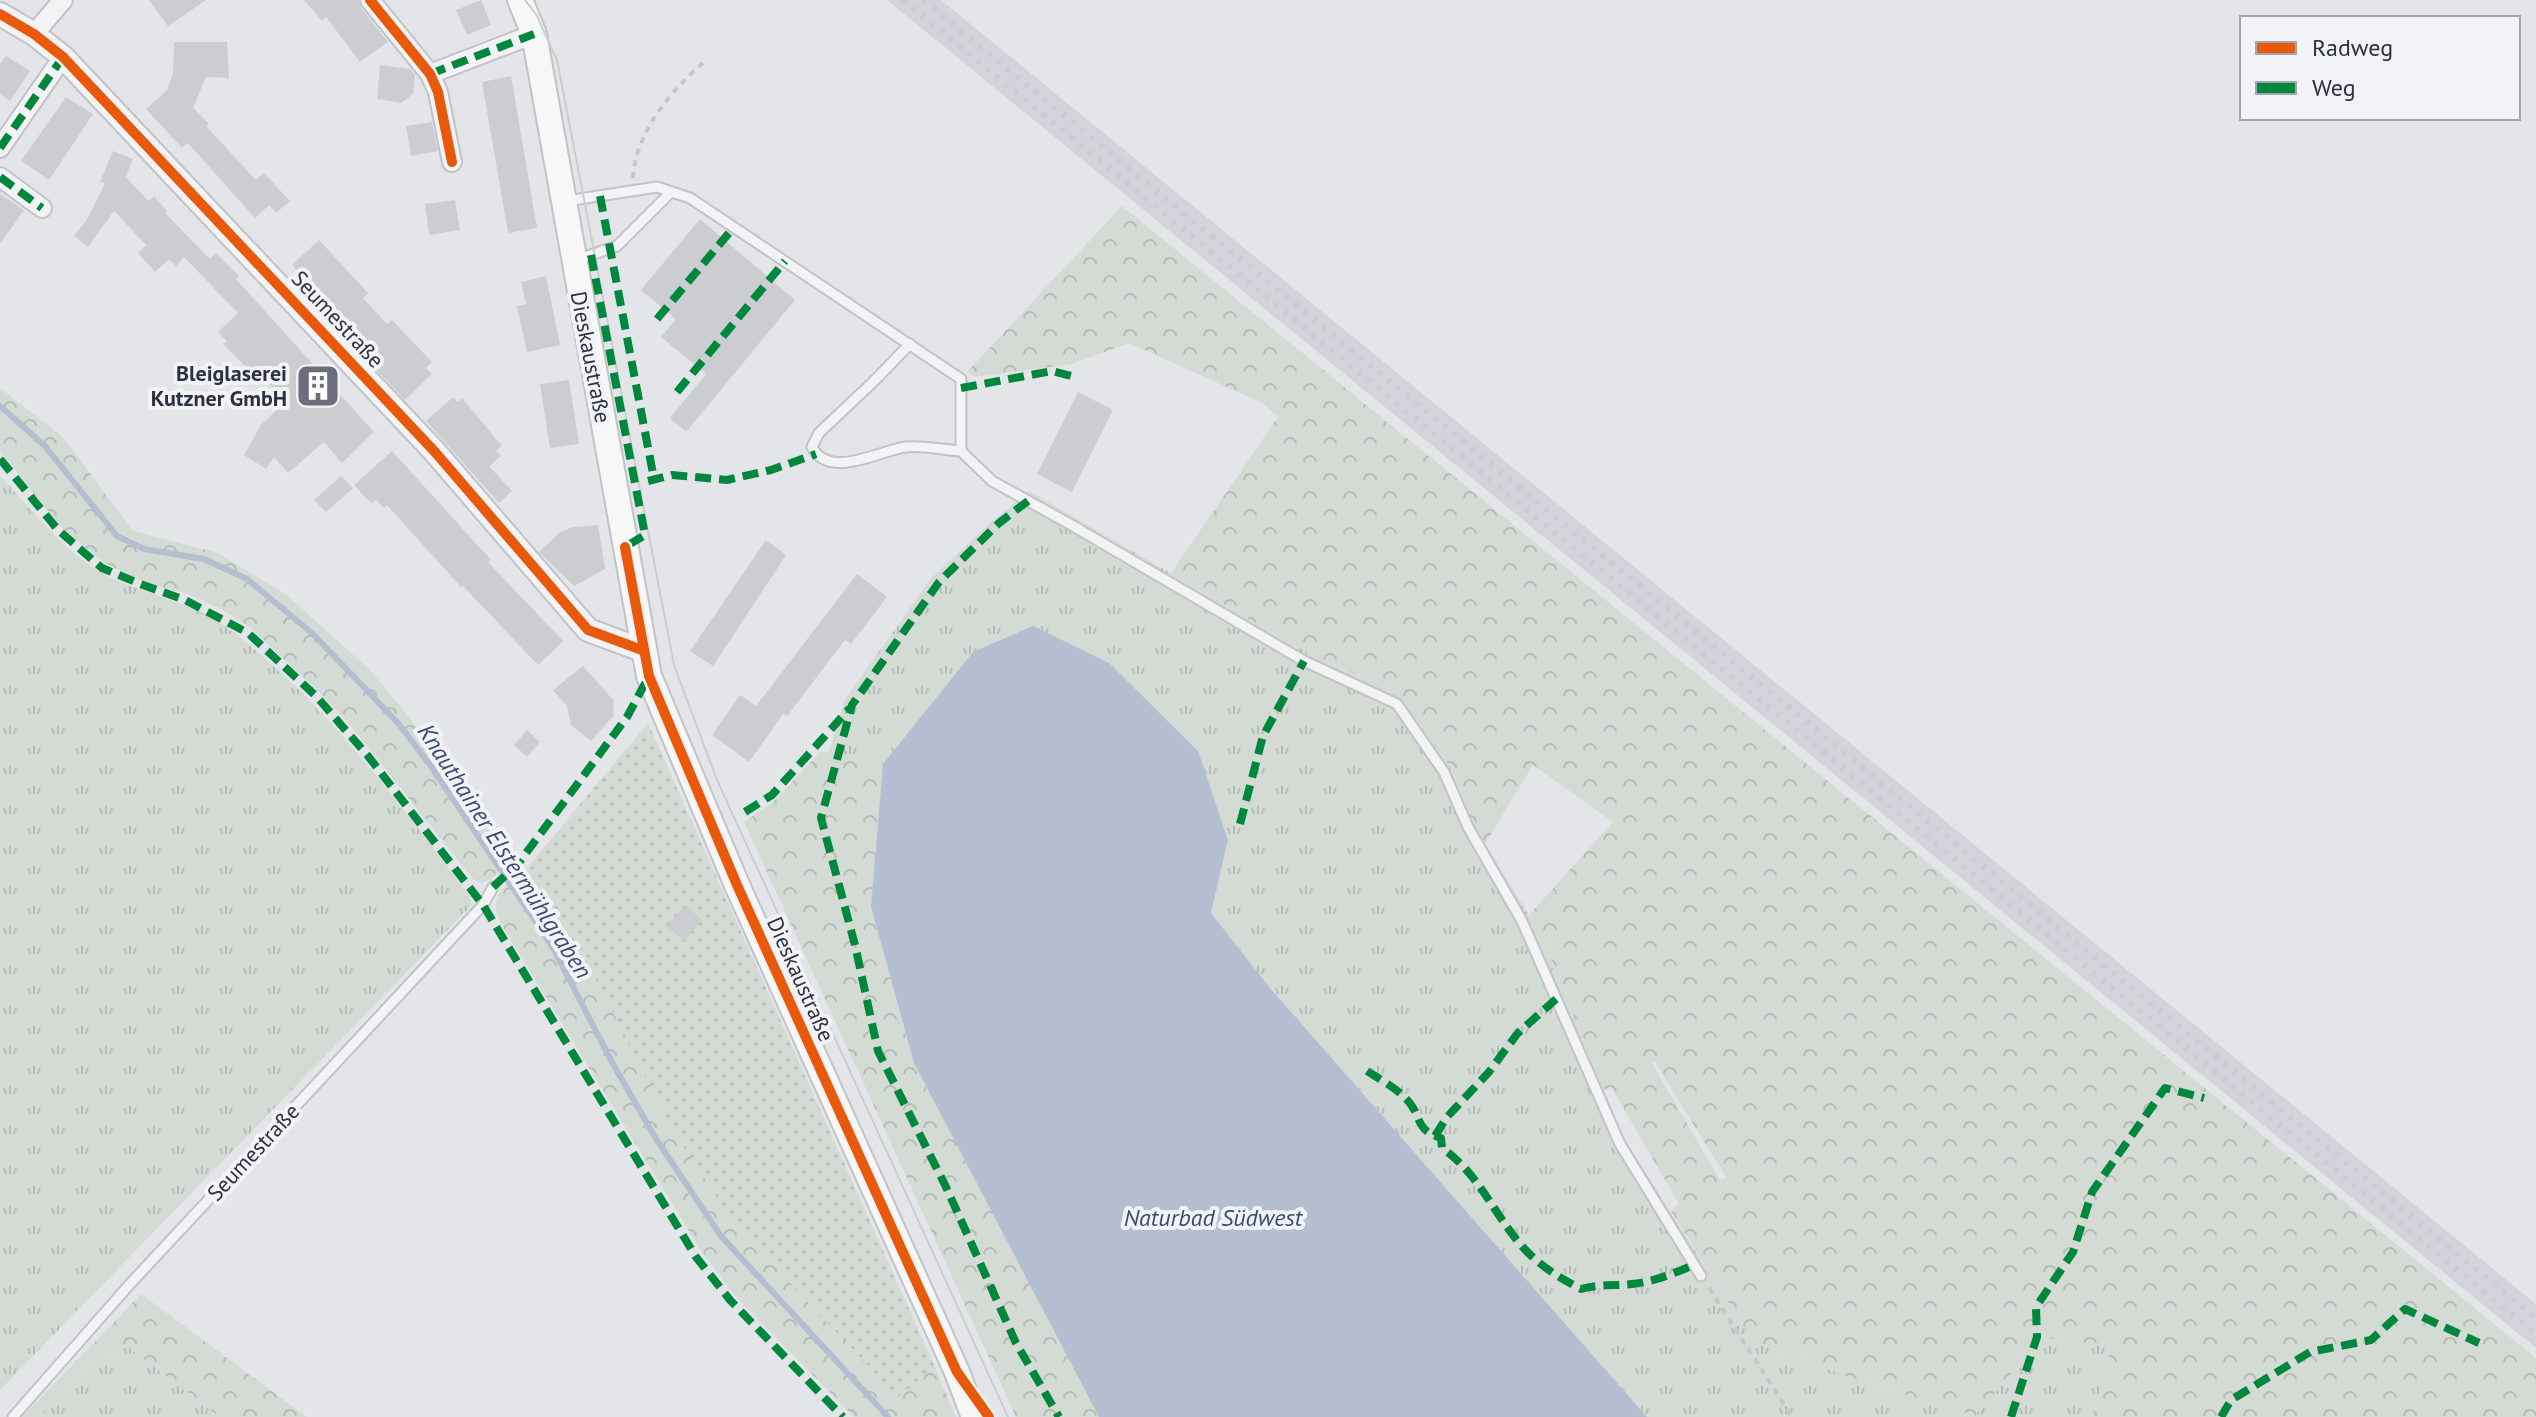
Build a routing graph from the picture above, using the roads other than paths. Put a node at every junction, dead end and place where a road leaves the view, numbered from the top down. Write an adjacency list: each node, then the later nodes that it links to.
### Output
1 (63, 0): 5 (street)
2 (370, 0): 8 (street)
3 (520, 0): 6 (main road, Dieskaustraße)
4 (0, 14): 5 (street, Seumestraße)
5 (34, 34): 7 (street, Seumestraße)
6 (534, 34): 8 (street); 13 (main road, Dieskaustraße)
7 (63, 57): 9 (street); 18 (street, Seumestraße)
8 (430, 74): 10 (street)
9 (0, 148)
10 (452, 162)
11 (0, 177): 14 (street)
12 (671, 192): 13 (lane); 15 (lane); 16 (lane)
13 (562, 202): 15 (main road, Dieskaustraße)
14 (42, 208)
15 (573, 261): 18 (main road, Dieskaustraße)
16 (910, 344): 17 (lane); 17 (lane)
17 (961, 451): 20 (lane)
18 (642, 650): 22 (main road, Dieskaustraße)
19 (493, 887): 21 (lane, Seumestraße)
20 (1701, 1276)
21 (13, 1417)
22 (974, 1417)

